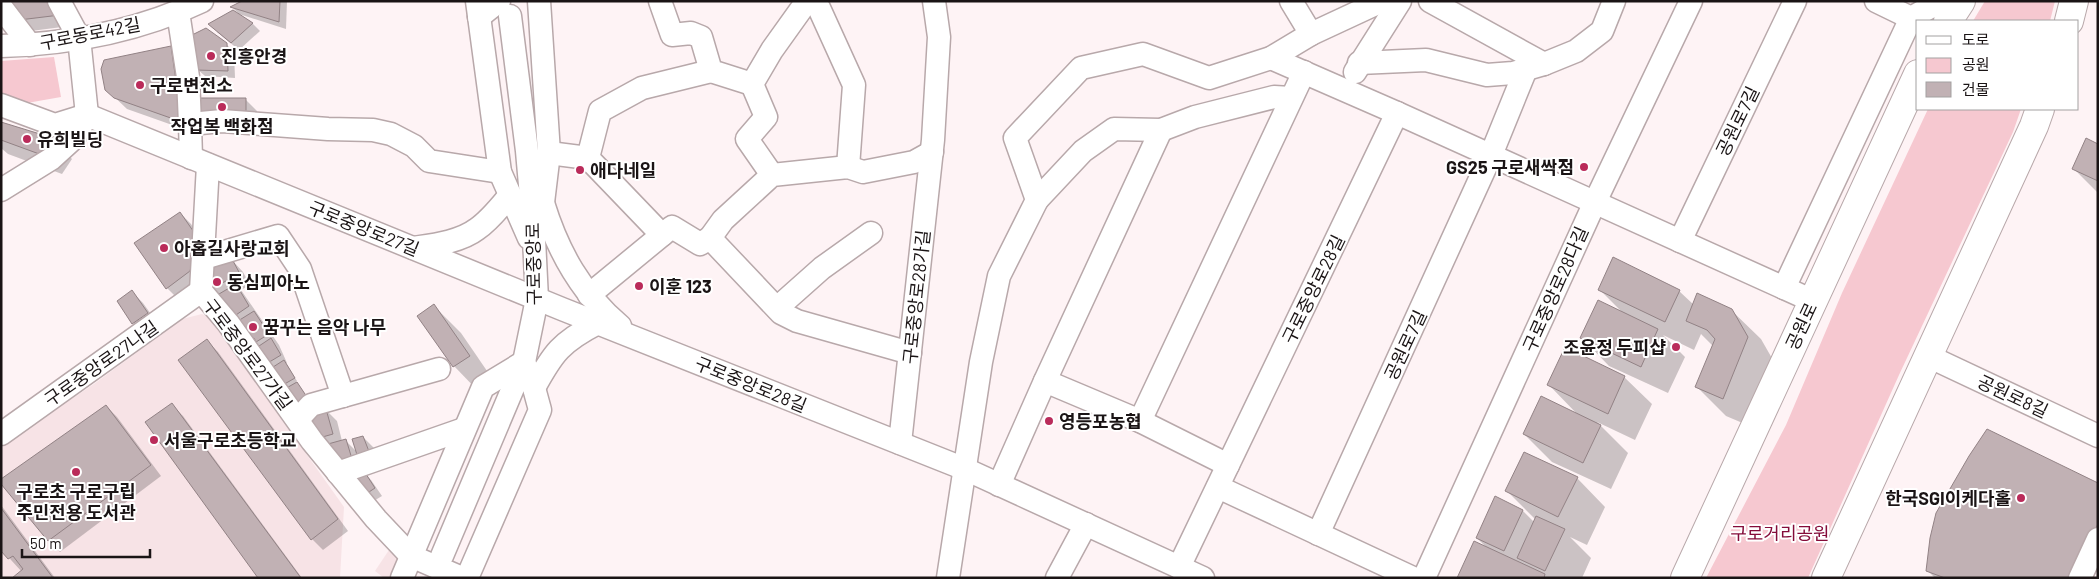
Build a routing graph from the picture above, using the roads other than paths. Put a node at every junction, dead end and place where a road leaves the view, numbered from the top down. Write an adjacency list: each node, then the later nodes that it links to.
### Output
1 (59, 1): 25 (street)
2 (660, 1): 31 (street)
3 (808, 1): 34 (street); 48 (street)
4 (934, 1): 43 (street, 구로중앙로28가길)
5 (1291, 1): 24 (street)
6 (1382, 1): 24 (street)
7 (1400, 1): 29 (street)
8 (1430, 1): 30 (street)
9 (1614, 1): 30 (street)
10 (1691, 1): 54 (street, 구로중앙로28다길)
11 (1795, 1): 59 (street, 공원로7길)
12 (1876, 1): 21 (street)
13 (1941, 1): 21 (street)
14 (1961, 1): 22 (main road)
15 (2074, 1): 23 (main road)
16 (193, 5): 25 (street, 구로동로42길); 41 (street, 구로동로42길)
17 (511, 6): 19 (street); 20 (street); 61 (street, 구로중앙로)
18 (1, 7): 26 (street)
19 (478, 9): 49 (street)
20 (540, 10): 44 (street)
21 (1911, 18): 63 (street, 공원로)
22 (1949, 20)
23 (2069, 20)
24 (1311, 34): 28 (street)
25 (79, 38): 26 (street, 구로동로42길); 40 (street)
26 (30, 45): 27 (street, 구로동로42길)
27 (1, 46)
28 (1271, 58): 32 (street); 53 (street)
29 (1359, 63): 30 (street); 35 (street)
30 (1535, 67): 45 (street, 공원로7길)
31 (711, 71): 34 (street); 46 (street)
32 (1304, 72): 35 (street); 36 (street)
33 (1916, 78): 67 (main road, 공원로)
34 (752, 84): 50 (street)
35 (1346, 90): 39 (street)
36 (1291, 98): 42 (street); 79 (street)
37 (1, 105): 40 (street)
38 (2040, 110): 72 (main road)
39 (1397, 113): 45 (street); 84 (street, 구로중앙로28길)
40 (87, 115): 47 (street, 구로중앙로27길); 51 (street)
41 (190, 124): 47 (street); 49 (street)
42 (1161, 130): 53 (street); 75 (street)
43 (932, 152): 48 (street); 71 (street, 구로중앙로28가길)
44 (549, 153): 46 (street); 55 (street)
45 (1491, 155): 54 (street); 90 (street, 공원로7길)
46 (588, 158): 57 (street)
47 (200, 161): 60 (street, 구로중앙로27길); 62 (street, 구로중앙로27가길)
48 (848, 167): 50 (street)
49 (500, 172): 52 (street)
50 (772, 175): 58 (street)
51 (1, 190)
52 (510, 195): 60 (street); 61 (street)
53 (1037, 200): 85 (street)
54 (1595, 202): 59 (street); 102 (street, 구로중앙로28다길)
55 (543, 203): 61 (street); 65 (street)
56 (871, 233): 68 (street)
57 (662, 235): 58 (street); 65 (street)
58 (710, 238): 68 (street)
59 (1680, 241): 63 (street)
60 (413, 248): 66 (street, 구로중앙로27길)
61 (535, 251): 66 (street, 구로중앙로)
62 (204, 258): 64 (street, 구로중앙로27가길); 77 (street)
63 (1784, 288): 67 (street)
64 (201, 291): 78 (street, 구로중앙로27가길); 81 (street, 구로중앙로27나길)
65 (589, 296): 70 (street)
66 (537, 299): 69 (street, 구로중앙로28길); 73 (street, 구로중앙로)
67 (1813, 301): 103 (main road, 공원로)
68 (777, 308): 71 (street)
69 (598, 322): 70 (street, 구로중앙로28길); 76 (street)
70 (630, 335): 83 (street, 구로중앙로28길)
71 (910, 353): 83 (street, 구로중앙로28가길)
72 (1928, 356): 82 (street, 공원로8길); 104 (main road)
73 (524, 362): 76 (street); 80 (street); 93 (street, 구로중앙로)
74 (439, 369): 77 (street, 구로중앙로27가길)
75 (1045, 381): 79 (street); 87 (street)
76 (534, 388): 97 (street)
77 (343, 396): 78 (street, 구로중앙로27가길)
78 (298, 419): 86 (street, 구로중앙로27가길)
79 (1140, 420): 84 (street)
80 (464, 429): 86 (street); 92 (street)
81 (1, 434)
82 (2098, 436)
83 (900, 443): 85 (street, 구로중앙로28길)
84 (1228, 465): 88 (street, 구로중앙로28길)
85 (965, 469): 87 (street, 구로중앙로28길); 98 (street)
86 (338, 472): 92 (street, 구로중앙로27가길)
87 (999, 485): 89 (street, 구로중앙로28길)
88 (1218, 487): 90 (street); 94 (street, 구로중앙로28길)
89 (1086, 524): 94 (street, 구로중앙로28길); 99 (street)
90 (1318, 534): 101 (street)
91 (2098, 539): 105 (street)
92 (411, 556): 95 (street); 96 (street)
93 (442, 556)
94 (1179, 567): 100 (street, 구로중앙로28길)
95 (402, 578)
96 (462, 578)
97 (467, 578)
98 (948, 578)
99 (1057, 578)
100 (1203, 578)
101 (1413, 578)
102 (1424, 578)
103 (1685, 578)
104 (1826, 578)
105 (2080, 578)

